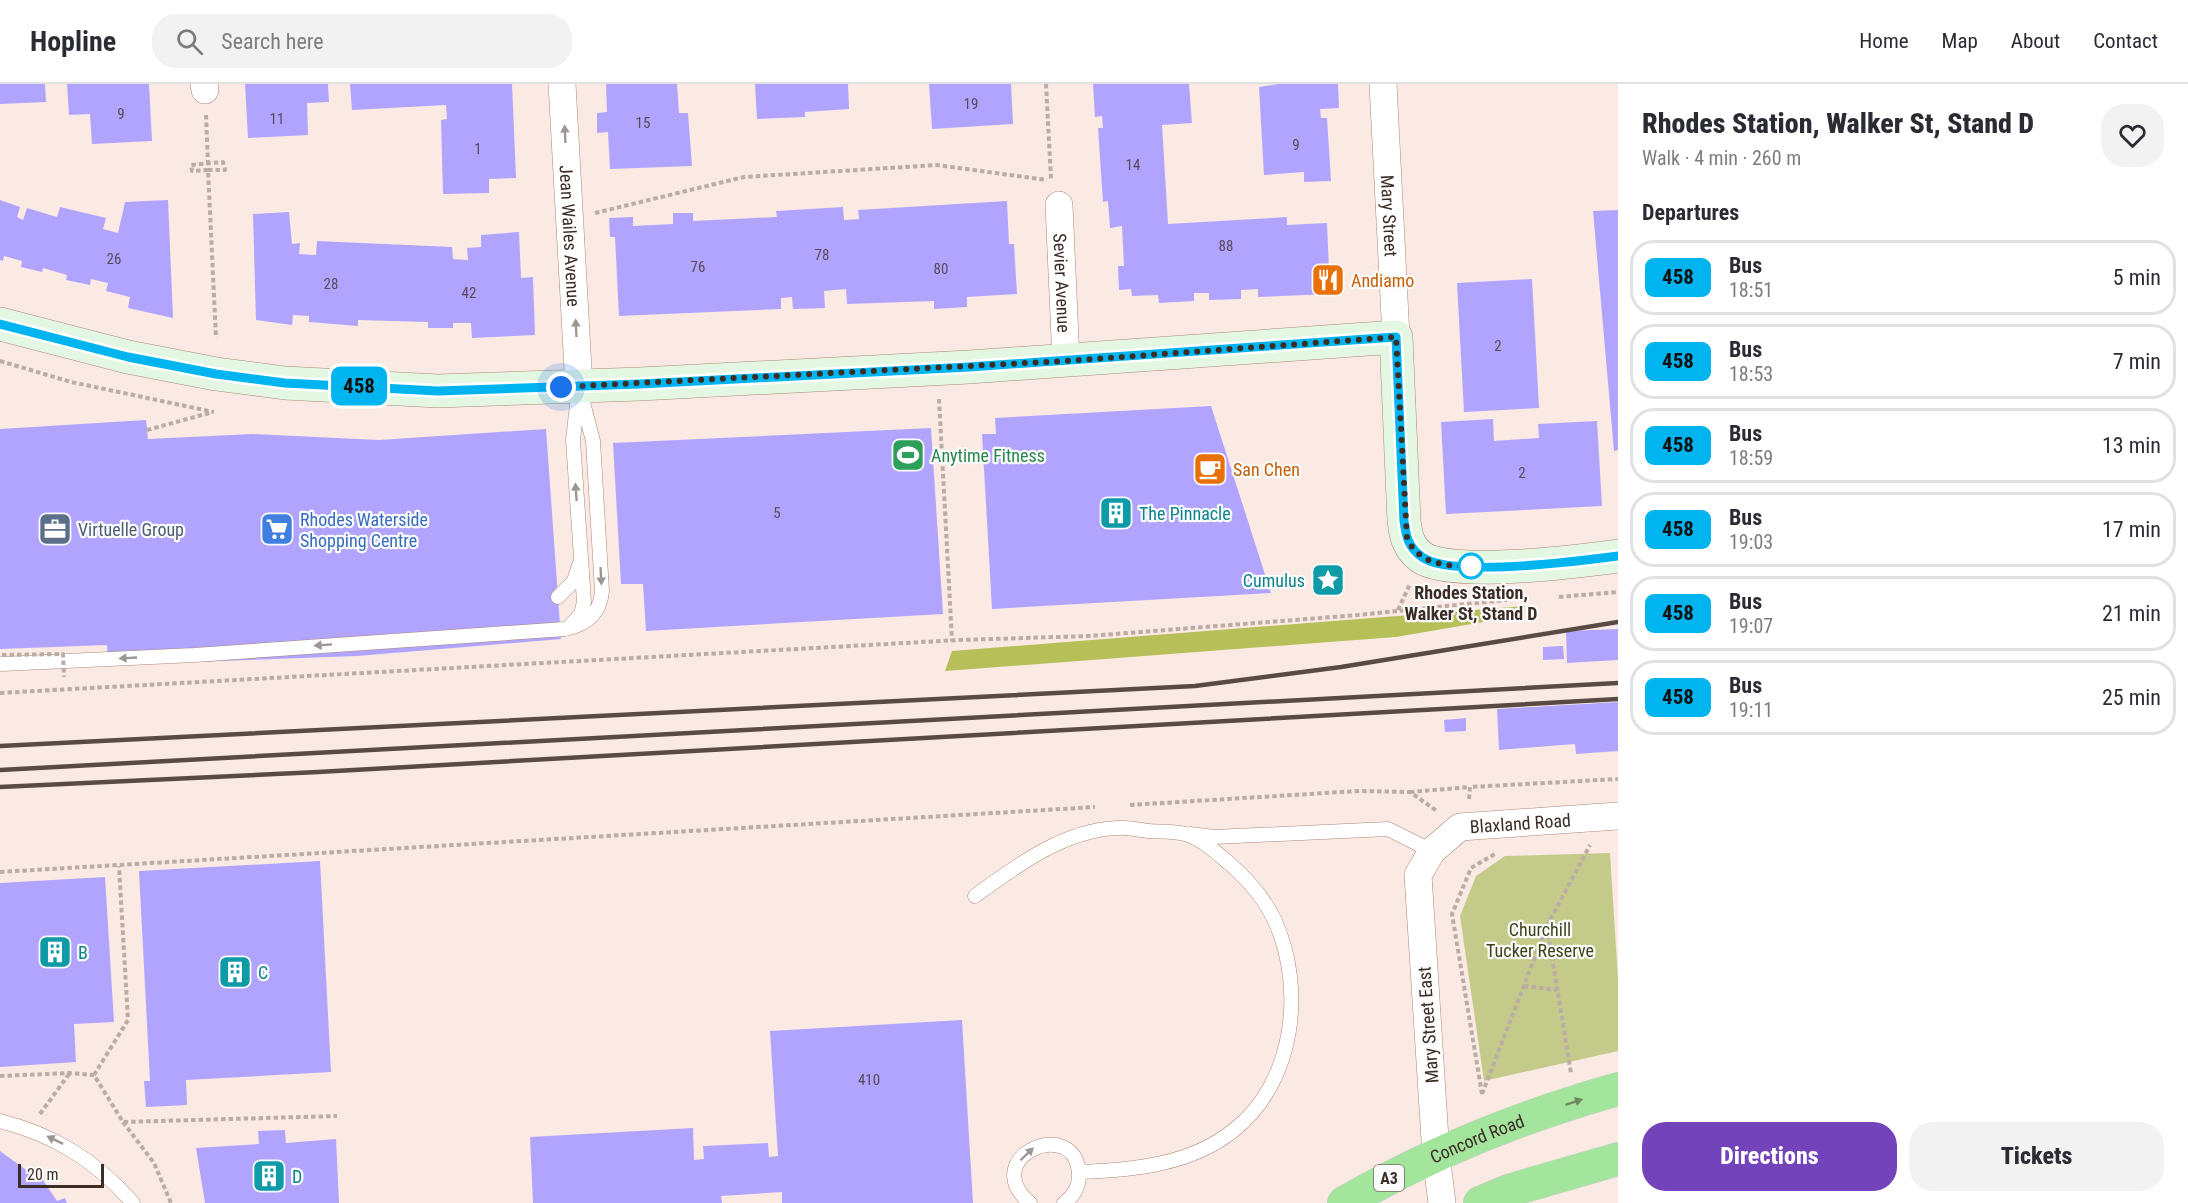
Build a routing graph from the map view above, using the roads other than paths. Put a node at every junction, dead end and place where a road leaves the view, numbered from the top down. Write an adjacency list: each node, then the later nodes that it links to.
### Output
1 (562, 84): 7 (street, Jean Wailes Avenue, one-way to 1)
2 (1383, 84): 5 (street, Mary Street)
3 (1055, 193): 6 (street, Sevier Avenue)
4 (0, 324): 7 (street)
5 (1396, 337): 6 (street); 9 (street, Mary Street)
6 (1066, 361): 7 (street)
7 (579, 387): 8 (lane, one-way to 7); 11 (lane, one-way to 11)
8 (580, 551): 10 (lane); 11 (lane)
9 (1618, 556)
10 (558, 597)
11 (566, 628): 12 (lane, one-way to 12)
12 (2, 660)
13 (1618, 816): 15 (street, Blaxland Road)
14 (1186, 834): 15 (lane); 16 (lane); 21 (lane)
15 (1432, 851): 19 (street, Mary Street East)
16 (975, 896)
17 (1618, 1089): 19 (highway, Concord Road / A3, one-way to 17)
18 (0, 1121): 22 (lane, one-way to 18)
19 (1436, 1155): 25 (highway, Concord Road / A3); 26 (street, Mary Street East)
20 (1618, 1159): 27 (highway)
21 (1079, 1172): 23 (lane, one-way to 21); 24 (lane)
22 (133, 1203)
23 (1030, 1203)
24 (1064, 1203)
25 (1344, 1203)
26 (1442, 1203)
27 (1480, 1203)

